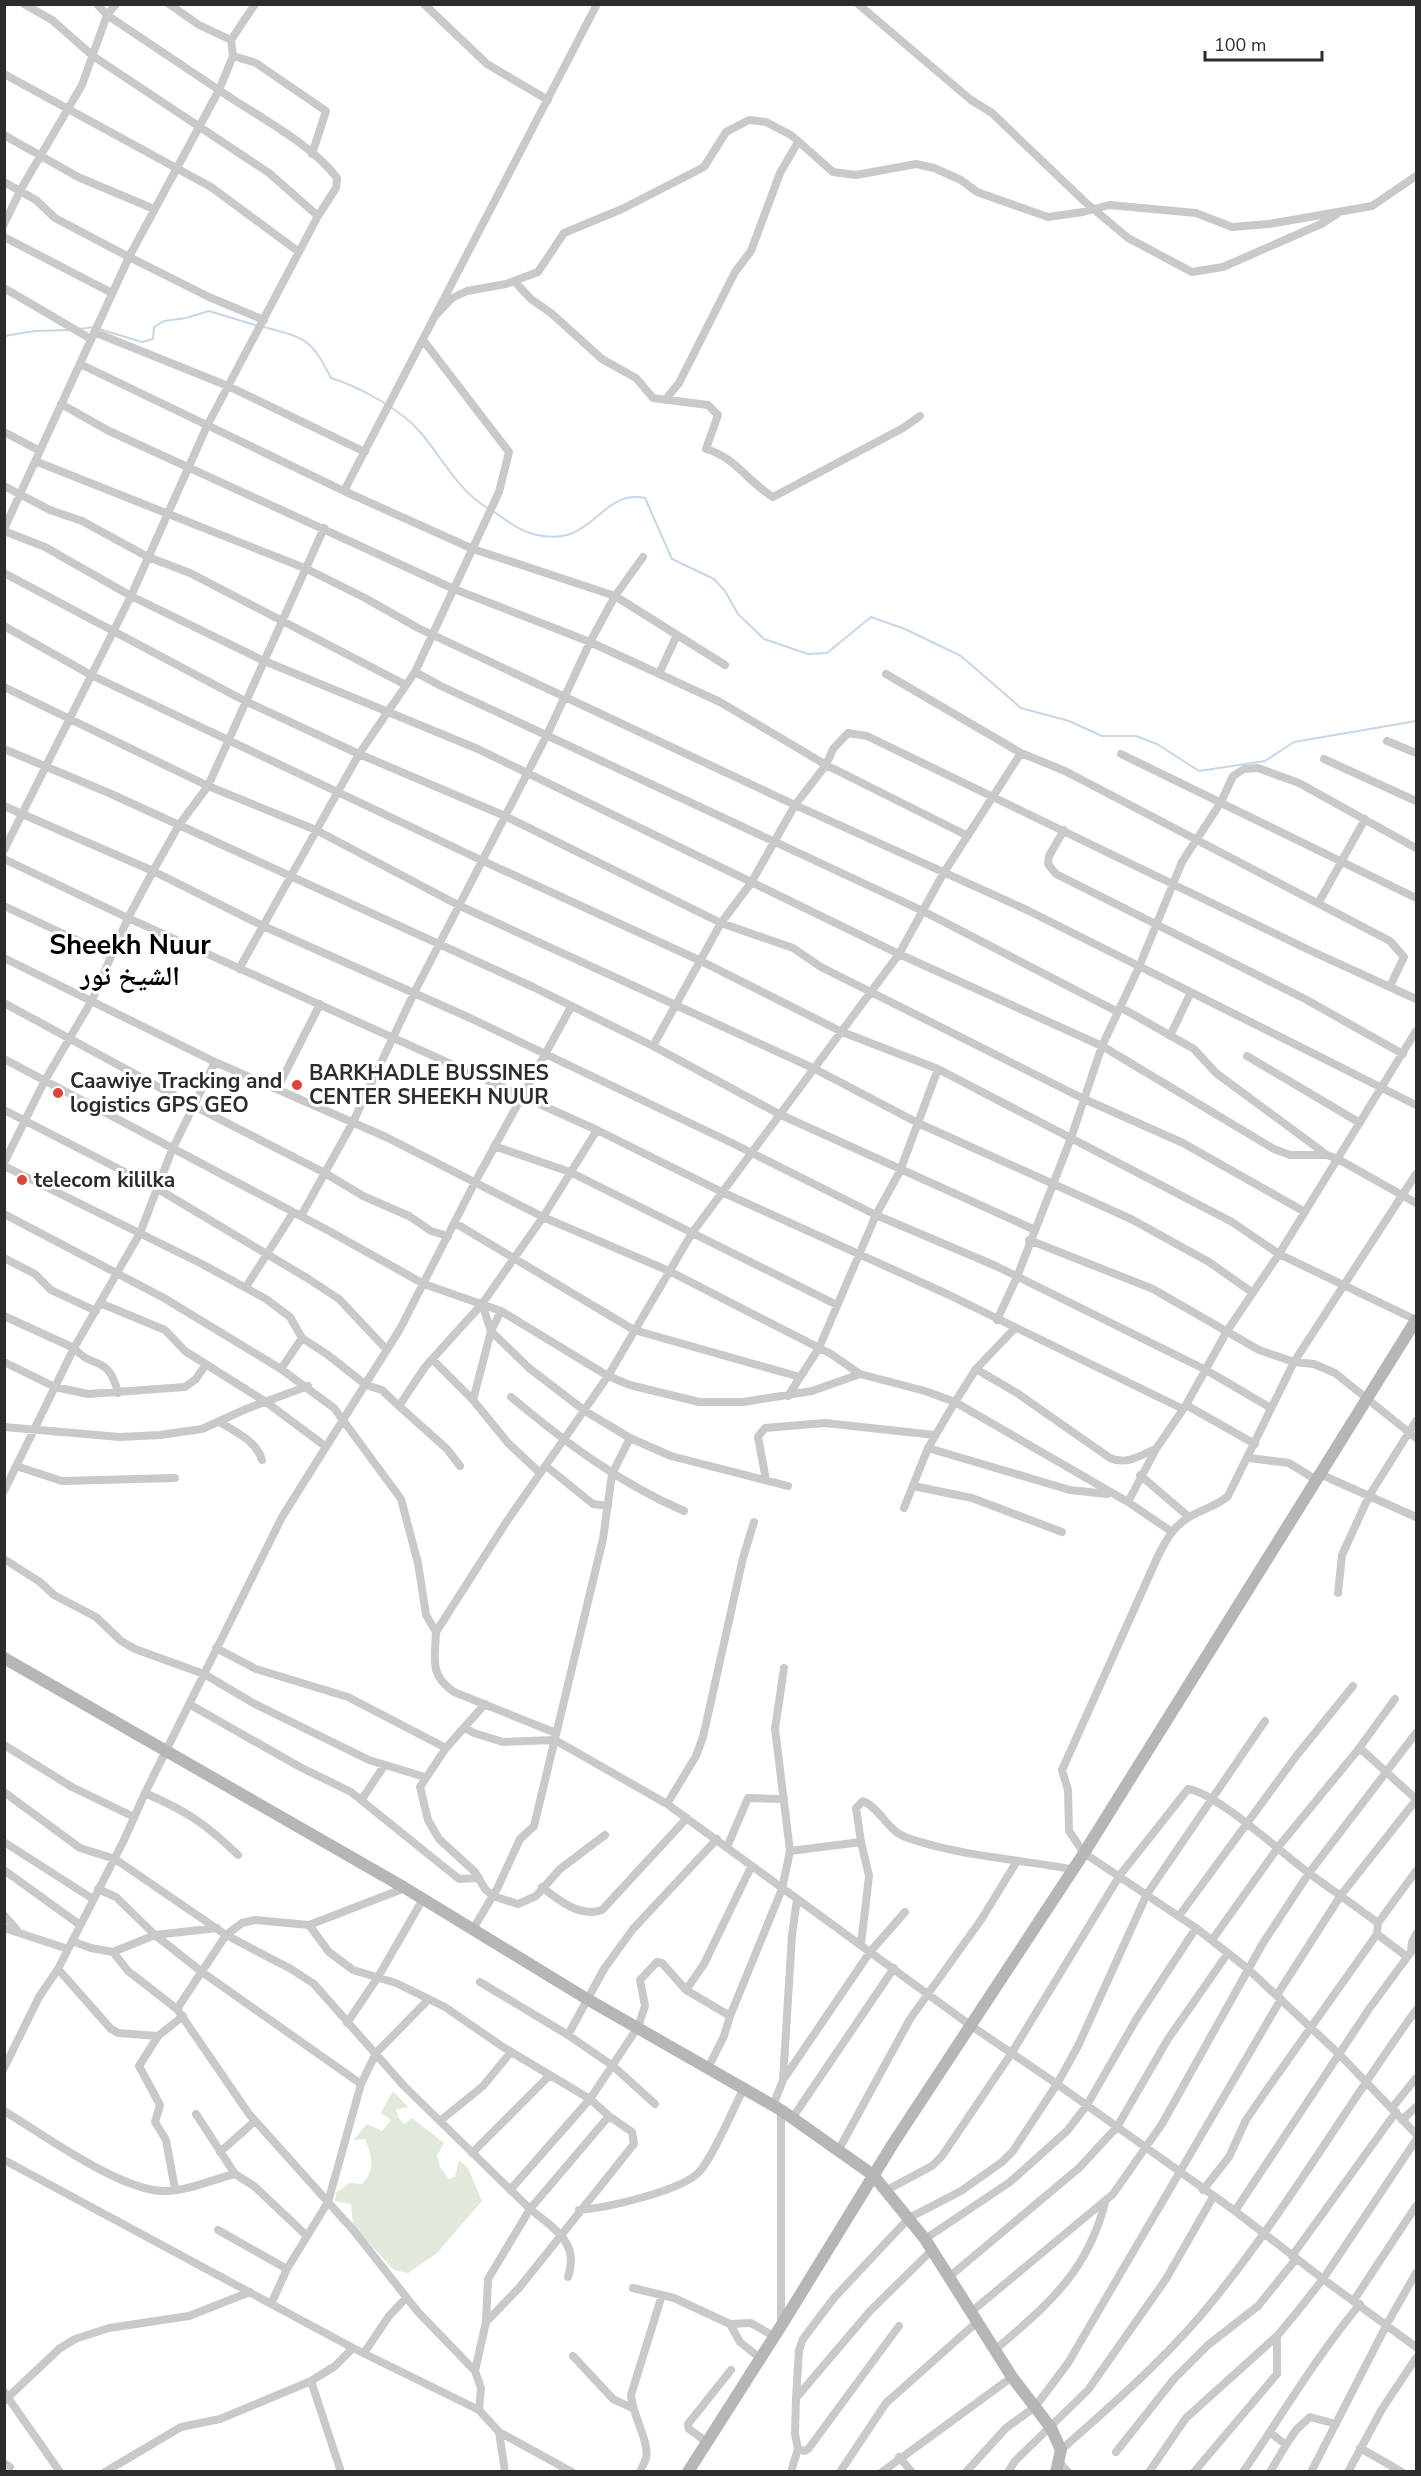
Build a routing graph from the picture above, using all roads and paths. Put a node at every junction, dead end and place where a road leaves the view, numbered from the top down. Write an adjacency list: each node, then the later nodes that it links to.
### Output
1 (24, 4): 11 (street)
2 (97, 4): 9 (street)
3 (116, 4): 9 (street)
4 (169, 4): 10 (street)
5 (255, 4): 10 (street)
6 (424, 4): 15 (street)
7 (597, 4): 15 (street)
8 (858, 4): 27 (street)
9 (107, 15): 11 (street); 14 (street)
10 (231, 40): 12 (street)
11 (93, 56): 16 (street); 17 (street)
12 (232, 56): 14 (street); 20 (street)
13 (4, 74): 16 (street)
14 (219, 90): 17 (street); 20 (street)
15 (548, 100): 37 (street)
16 (69, 109): 21 (street); 22 (street)
17 (198, 127): 22 (street); 29 (street)
18 (4, 135): 21 (street)
19 (798, 142): 27 (street); 34 (street); 43 (street)
20 (312, 154): 29 (street)
21 (40, 157): 25 (street); 26 (street)
22 (175, 169): 26 (street); 32 (street)
23 (1416, 176): 28 (street)
24 (4, 182): 25 (street)
25 (21, 189): 30 (street); 33 (street)
26 (154, 209): 33 (street)
27 (1094, 209): 28 (street); 28 (street)
28 (1341, 211)
29 (318, 216): 32 (street)
30 (4, 224)
31 (4, 237): 36 (street)
32 (299, 252): 38 (street)
33 (129, 257): 36 (street); 38 (street)
34 (514, 281): 37 (street); 43 (street)
35 (4, 288): 39 (street)
36 (112, 293): 39 (street)
37 (435, 316): 40 (street)
38 (264, 320): 42 (street)
39 (93, 335): 41 (street); 42 (street)
40 (423, 340): 49 (street); 58 (street)
41 (80, 364): 44 (street); 46 (street)
42 (228, 386): 46 (street); 49 (street)
43 (665, 400): 45 (street)
44 (61, 404): 48 (street); 51 (street)
45 (920, 416)
46 (207, 426): 51 (street); 53 (street)
47 (4, 432): 48 (street)
48 (40, 451): 50 (street)
49 (365, 452): 53 (street)
50 (36, 461): 54 (street); 55 (street)
51 (186, 467): 55 (street); 56 (street)
52 (4, 486): 54 (street)
53 (344, 491): 58 (street)
54 (20, 494): 57 (street); 59 (street)
55 (167, 515): 59 (street); 61 (street)
56 (324, 528): 61 (street); 63 (street)
57 (4, 530): 64 (street)
58 (473, 549): 63 (street); 65 (street)
59 (148, 557): 64 (street); 66 (street)
60 (643, 557): 65 (street)
61 (307, 569): 66 (street); 69 (street)
62 (4, 573): 68 (street)
63 (454, 589): 69 (street); 71 (street)
64 (131, 596): 68 (street); 72 (street)
65 (615, 596): 70 (street); 71 (street)
66 (282, 621): 72 (street); 78 (street)
67 (4, 626): 77 (street)
68 (112, 632): 77 (street); 81 (street)
69 (433, 634): 74 (street); 80 (street)
70 (677, 635): 73 (street); 75 (street)
71 (590, 642): 75 (street); 80 (street)
72 (262, 660): 81 (street); 82 (street)
73 (726, 665)
74 (415, 672): 78 (street); 84 (street)
75 (659, 674): 93 (street)
76 (886, 674): 88 (street)
77 (92, 675): 83 (street); 85 (street)
78 (406, 685): 82 (street)
79 (4, 687): 83 (street)
80 (565, 695): 84 (street); 101 (street)
81 (246, 701): 85 (street); 90 (street)
82 (388, 714): 90 (street); 95 (street)
83 (71, 719): 94 (street); 96 (street)
84 (547, 735): 95 (street); 111 (street)
85 (230, 738): 96 (street); 97 (street)
86 (1387, 741): 89 (street)
87 (4, 749): 94 (street)
88 (1021, 753): 98 (street); 110 (street)
89 (1416, 753)
90 (359, 754): 97 (street); 104 (street)
91 (1120, 754): 99 (street)
92 (1324, 759): 100 (street)
93 (826, 765): 98 (street); 101 (street); 109 (street)
94 (45, 768): 103 (street); 106 (street)
95 (527, 773): 104 (street); 120 (street)
96 (208, 786): 106 (street); 107 (street)
97 (339, 791): 107 (street); 115 (street)
98 (993, 797): 108 (street); 109 (street)
99 (1221, 801): 105 (street); 110 (street); 116 (street)
100 (1416, 801)
101 (795, 805): 111 (street); 118 (street)
102 (4, 807): 103 (street)
103 (22, 815): 113 (street); 117 (street)
104 (505, 816): 115 (street); 128 (street)
105 (1365, 819): 112 (street); 116 (street)
106 (179, 825): 117 (street); 119 (street)
107 (316, 830): 119 (street); 125 (street)
108 (1064, 830): 121 (street); 130 (street)
109 (968, 836): 118 (street)
110 (1194, 839): 121 (street); 123 (street)
111 (774, 843): 120 (street); 126 (street)
112 (1416, 848)
113 (4, 850)
114 (4, 859): 127 (street)
115 (483, 861): 125 (street); 135 (street)
116 (1344, 862): 122 (street); 123 (street)
117 (153, 871): 127 (street); 129 (street)
118 (944, 874): 126 (street); 136 (street)
119 (291, 876): 129 (street); 131 (street)
120 (751, 883): 128 (street); 132 (street)
121 (1173, 883): 130 (street); 138 (street)
122 (1416, 898)
123 (1319, 902): 138 (street)
124 (4, 906): 133 (street)
125 (460, 906): 131 (street); 146 (street)
126 (923, 911): 132 (street); 148 (street)
127 (128, 918): 133 (street); 137 (street)
128 (721, 923): 135 (street); 139 (street)
129 (261, 925): 137 (street); 141 (street)
130 (1156, 926): 136 (street); 156 (street)
131 (440, 945): 141 (street); 147 (street)
132 (898, 954): 139 (street); 155 (street)
133 (111, 956): 143 (street)
134 (4, 958): 143 (street)
135 (701, 961): 146 (street); 150 (street)
136 (1139, 967): 140 (street); 148 (street)
137 (239, 969): 145 (street)
138 (1390, 986): 142 (street)
139 (872, 991): 150 (street); 167 (street)
140 (1191, 992): 152 (street); 165 (street)
141 (414, 993): 151 (street); 157 (street)
142 (1416, 999)
143 (92, 1000): 153 (street); 160 (street)
144 (4, 1003): 153 (street)
145 (320, 1004): 151 (street); 164 (street)
146 (677, 1004): 154 (street); 161 (street)
147 (572, 1007): 154 (street); 157 (street)
148 (1119, 1010): 152 (street); 155 (street)
149 (1416, 1031): 156 (street)
150 (842, 1032): 161 (street); 162 (street)
151 (393, 1036): 166 (street); 173 (street)
152 (1170, 1036): 181 (street)
153 (71, 1040): 163 (street); 169 (street)
154 (653, 1046): 171 (street)
155 (1102, 1046): 167 (street); 181 (street)
156 (1403, 1054): 165 (street)
157 (545, 1056): 166 (street); 180 (street)
158 (1247, 1056): 175 (street)
159 (4, 1059): 163 (street)
160 (215, 1062): 164 (street); 169 (street)
161 (816, 1069): 171 (street); 174 (street)
162 (938, 1069): 174 (street); 177 (street)
163 (44, 1082): 172 (street); 179 (street)
164 (278, 1087): 173 (street)
165 (1383, 1087): 168 (street); 175 (street)
166 (521, 1096): 176 (street); 178 (street)
167 (1084, 1099): 177 (street); 194 (street)
168 (1416, 1104)
169 (192, 1105): 179 (street); 186 (street)
170 (4, 1110): 172 (street)
171 (781, 1115): 180 (street); 184 (street)
172 (27, 1121): 183 (street); 190 (street)
173 (353, 1122): 186 (street); 188 (street)
174 (918, 1123): 184 (street); 189 (street)
175 (1360, 1124): 182 (street)
176 (597, 1130): 185 (street); 191 (street)
177 (1071, 1138): 189 (street); 206 (street)
178 (494, 1146): 185 (street); 188 (street)
179 (172, 1150): 190 (street); 196 (street)
180 (750, 1153): 191 (street); 197 (street)
181 (1327, 1155): 182 (street)
182 (1338, 1159): 192 (street); 194 (street)
183 (4, 1165): 201 (street)
184 (900, 1171): 197 (street); 200 (street)
185 (570, 1172): 198 (street); 202 (street)
186 (325, 1173): 196 (street); 203 (street)
187 (1416, 1174): 192 (street)
188 (474, 1184): 198 (street); 199 (street)
189 (1053, 1184): 200 (street); 216 (street)
190 (158, 1189): 201 (street); 205 (street)
191 (722, 1192): 202 (street); 207 (street)
192 (1403, 1196): 193 (street); 214 (street)
193 (1416, 1203)
194 (1305, 1212): 206 (street)
195 (4, 1214): 211 (street)
196 (297, 1214): 205 (street); 213 (street)
197 (876, 1215): 207 (street); 212 (street)
198 (543, 1216): 208 (street); 210 (street)
199 (455, 1223): 203 (street); 208 (street)
200 (1033, 1229): 204 (street)
201 (140, 1233): 211 (street); 215 (street)
202 (692, 1233): 210 (street); 218 (street)
203 (448, 1236): 213 (street)
204 (1029, 1240): 212 (street); 227 (street)
205 (269, 1254): 215 (street); 231 (street)
206 (1279, 1254): 214 (street); 216 (street)
207 (860, 1255): 218 (street); 222 (street)
208 (513, 1257): 217 (street); 225 (street)
209 (4, 1258): 219 (street)
210 (669, 1271): 225 (street); 230 (street)
211 (117, 1272): 219 (street); 236 (street)
212 (1017, 1277): 222 (street); 238 (street)
213 (424, 1284): 217 (street); 231 (street)
214 (1344, 1285): 223 (street); 234 (street)
215 (246, 1287): 228 (street)
216 (1253, 1293): 227 (street)
217 (482, 1304): 220 (street); 226 (street); 232 (street)
218 (837, 1305): 230 (street)
219 (98, 1307): 229 (street); 235 (street)
220 (501, 1311): 226 (street); 240 (street)
221 (4, 1316): 229 (street)
222 (997, 1320): 224 (street)
223 (1416, 1320): 247 (street)
224 (1015, 1328): 237 (street); 253 (street)
225 (634, 1330): 240 (street); 241 (street)
226 (491, 1331): 249 (street); 255 (street)
227 (1227, 1332): 234 (street); 238 (street)
228 (302, 1338): 236 (street); 242 (street)
229 (74, 1348): 244 (street); 245 (street)
230 (819, 1348): 239 (street); 241 (street)
231 (387, 1350): 242 (street)
232 (432, 1359): 249 (street); 252 (street)
233 (4, 1362): 244 (street)
234 (1294, 1362): 247 (street); 254 (street)
235 (206, 1364): 245 (street); 250 (street)
236 (281, 1369): 243 (street)
237 (976, 1369): 251 (street); 268 (street)
238 (1206, 1370): 253 (street); 254 (street)
239 (860, 1374): 246 (street); 251 (street)
240 (608, 1376): 246 (street); 255 (street)
241 (800, 1377): 246 (street)
242 (366, 1385): 252 (street); 256 (street)
243 (308, 1386): 250 (street); 256 (street)
244 (55, 1387): 245 (street); 260 (street)
245 (118, 1393)
246 (788, 1396)
247 (1367, 1396): 262 (street); 277 (street)
248 (511, 1397): 264 (street)
249 (473, 1400): 273 (street)
250 (266, 1402): 258 (street); 266 (street)
251 (955, 1402): 261 (street); 282 (street)
252 (399, 1406): 272 (street)
253 (1184, 1407): 265 (street); 268 (street)
254 (1271, 1408): 265 (street)
255 (585, 1411): 263 (street); 264 (street)
256 (342, 1418): 266 (street); 295 (street)
257 (1416, 1421): 262 (street)
258 (220, 1422): 260 (street); 270 (street)
259 (4, 1427): 260 (street)
260 (33, 1431): 271 (street)
261 (935, 1435): 267 (street); 278 (street)
262 (1413, 1436): 283 (street)
263 (630, 1438): 274 (street); 278 (street)
264 (564, 1442): 273 (street); 274 (street)
265 (1255, 1444): 269 (street)
266 (325, 1446): 296 (street)
267 (928, 1448): 280 (street); 282 (street)
268 (1156, 1449): 275 (street)
269 (1249, 1458): 277 (street); 288 (street)
270 (262, 1460)
271 (16, 1466): 276 (street); 281 (street)
272 (460, 1466)
273 (543, 1470): 285 (street); 295 (street)
274 (612, 1474): 285 (street); 287 (street)
275 (1140, 1476): 284 (street); 288 (street)
276 (175, 1478)
277 (1320, 1478): 283 (street); 332 (street)
278 (766, 1480): 279 (street)
279 (788, 1486)
280 (913, 1486): 286 (street); 291 (street)
281 (4, 1491)
282 (1112, 1494): 284 (street)
283 (1369, 1496): 289 (street); 294 (street)
284 (1128, 1502): 292 (street)
285 (608, 1506): 307 (street)
286 (904, 1508)
287 (684, 1511)
288 (1189, 1517): 292 (street)
289 (1416, 1517)
290 (754, 1522): 321 (street)
291 (1062, 1532)
292 (1172, 1532): 332 (street)
293 (4, 1559): 299 (street)
294 (1338, 1593)
295 (436, 1632): 303 (street)
296 (216, 1648): 299 (street); 309 (street)
297 (4, 1658): 310 (street)
298 (784, 1668): 318 (street)
299 (204, 1674): 302 (street); 312 (street)
300 (1353, 1686): 324 (street)
301 (1395, 1699): 311 (street)
302 (189, 1704): 310 (street); 317 (street)
303 (484, 1704): 305 (street); 307 (street)
304 (1265, 1721): 319 (street)
305 (465, 1728): 307 (street); 309 (street)
306 (1416, 1733): 313 (street)
307 (555, 1737): 321 (street); 349 (street)
308 (4, 1745): 322 (street)
309 (446, 1748): 314 (street)
310 (166, 1751): 316 (street); 344 (street)
311 (1358, 1751): 313 (street); 329 (street)
312 (384, 1766): 314 (street); 317 (street)
313 (1385, 1772): 320 (street); 340 (street)
314 (425, 1777): 342 (street)
315 (4, 1792): 334 (street)
316 (145, 1793): 322 (street); 333 (street)
317 (362, 1799): 342 (street)
318 (784, 1799): 330 (street); 331 (street)
319 (1209, 1799): 324 (street); 341 (street); 347 (street)
320 (1416, 1800): 348 (street)
321 (667, 1804): 323 (street)
322 (134, 1817): 334 (street)
323 (687, 1818): 326 (street); 343 (street)
324 (1246, 1823): 329 (street); 355 (street)
325 (605, 1835): 343 (street)
326 (717, 1839): 330 (street); 385 (street)
327 (4, 1842): 350 (street)
328 (861, 1842): 331 (street); 335 (street); 369 (street)
329 (1279, 1846): 340 (street); 368 (street)
330 (727, 1847): 336 (street)
331 (790, 1851): 346 (street)
332 (1084, 1853): 337 (street); 341 (street)
333 (237, 1855)
334 (115, 1859): 345 (street); 360 (street)
335 (1017, 1861): 337 (street); 382 (street)
336 (751, 1867): 346 (street); 381 (street)
337 (1071, 1869): 390 (street)
338 (4, 1870): 357 (street)
339 (1416, 1871): 356 (street)
340 (1309, 1873): 348 (street); 377 (street)
341 (1120, 1875): 347 (street); 397 (street)
342 (479, 1878): 349 (street)
343 (542, 1887): 349 (street)
344 (405, 1888): 351 (street); 358 (street)
345 (98, 1889): 350 (street); 366 (street)
346 (782, 1889): 352 (street); 388 (street)
347 (1147, 1894): 355 (street); 407 (street)
348 (1341, 1895): 356 (street); 383 (street)
349 (493, 1896): 362 (street)
350 (93, 1899): 357 (street)
351 (423, 1899): 362 (street); 379 (street)
352 (797, 1899): 369 (street); 404 (street)
353 (905, 1912): 372 (street)
354 (4, 1915): 363 (street)
355 (1179, 1916): 361 (street)
356 (1378, 1923): 364 (street)
357 (80, 1925): 370 (street)
358 (309, 1925): 367 (street); 379 (street)
359 (4, 1928): 363 (street)
360 (217, 1928): 366 (street); 367 (street)
361 (1196, 1928): 368 (street); 411 (street)
362 (473, 1929): 385 (street)
363 (17, 1930): 370 (street)
364 (1377, 1934): 374 (street); 392 (street)
365 (1416, 1934): 374 (street)
366 (155, 1935): 371 (street); 378 (street)
367 (226, 1935): 378 (street); 389 (street)
368 (1212, 1940): 373 (street)
369 (861, 1944): 372 (street)
370 (70, 1945): 371 (street); 376 (street)
371 (113, 1952): 387 (street)
372 (870, 1952): 375 (street); 404 (street)
373 (1228, 1953): 377 (street); 422 (street)
374 (1411, 1956): 398 (street)
375 (894, 1968): 382 (street); 418 (street)
376 (58, 1969): 394 (street); 399 (street)
377 (1248, 1969): 383 (street); 425 (street)
378 (202, 1972): 387 (street); 406 (street)
379 (378, 1977): 384 (street); 389 (street)
380 (480, 1982): 393 (street)
381 (686, 1990): 388 (street); 391 (street)
382 (927, 1994): 390 (street); 426 (street)
383 (1279, 1997): 392 (street); 430 (street)
384 (429, 1999): 395 (street); 396 (street)
385 (587, 1999): 391 (street); 393 (street)
386 (1416, 2010): 405 (street)
387 (180, 2012): 394 (street); 420 (street)
388 (730, 2016): 401 (street)
389 (347, 2023): 396 (street)
390 (970, 2025): 397 (street); 432 (street)
391 (638, 2027): 400 (street); 401 (street)
392 (1310, 2028): 398 (street); 435 (street)
393 (568, 2035): 400 (street)
394 (158, 2036): 433 (street)
395 (511, 2052): 402 (street); 421 (street)
396 (376, 2053): 406 (street); 421 (street)
397 (1011, 2054): 407 (street); 436 (street)
398 (1339, 2054): 405 (street); 443 (street)
399 (5, 2066)
400 (613, 2066): 409 (street); 410 (street)
401 (708, 2068): 408 (street)
402 (549, 2076): 409 (street); 428 (street)
403 (1416, 2078): 414 (street)
404 (783, 2080): 413 (street)
405 (1364, 2081): 414 (street); 446 (street)
406 (361, 2084): 438 (street)
407 (1058, 2084): 411 (street); 444 (street)
408 (743, 2090): 413 (street); 442 (street)
409 (590, 2099): 417 (street); 434 (street)
410 (655, 2104)
411 (1087, 2105): 422 (street); 449 (street)
412 (1416, 2107): 419 (street)
413 (777, 2108): 418 (street); 467 (street)
414 (1394, 2110): 419 (street); 450 (street)
415 (4, 2111): 433 (street)
416 (196, 2114): 427 (street)
417 (609, 2116): 441 (street); 442 (street)
418 (793, 2117): 426 (street)
419 (1402, 2120): 423 (street)
420 (255, 2121): 427 (street); 438 (street)
421 (440, 2121): 428 (street)
422 (1117, 2127): 425 (street); 454 (street)
423 (1416, 2134)
424 (1416, 2140): 455 (street)
425 (1147, 2148): 430 (street); 439 (street)
426 (839, 2150): 432 (street)
427 (220, 2152): 431 (street)
428 (472, 2153): 434 (street)
429 (4, 2160): 457 (street)
430 (1179, 2172): 435 (street); 482 (street)
431 (234, 2174): 433 (street); 448 (street)
432 (873, 2175): 436 (street); 467 (street)
433 (175, 2189)
434 (510, 2190): 441 (street)
435 (1203, 2190): 437 (street)
436 (885, 2191): 444 (street)
437 (1213, 2197): 443 (street); 486 (street)
438 (328, 2202): 448 (street); 459 (street)
439 (1105, 2203): 462 (street); 471 (street)
440 (1416, 2206): 460 (street)
441 (530, 2209): 447 (street); 463 (street)
442 (579, 2210): 447 (street)
443 (1235, 2211): 446 (street)
444 (909, 2218): 449 (street); 481 (street)
445 (218, 2230): 451 (street)
446 (1264, 2233): 450 (street); 495 (street)
447 (559, 2234): 453 (street); 463 (street)
448 (307, 2236): 451 (street)
449 (929, 2245): 454 (street); 481 (street)
450 (1294, 2257): 455 (street); 493 (street)
451 (287, 2269): 461 (street)
452 (1416, 2273): 465 (street)
453 (568, 2277)
454 (949, 2277): 462 (street)
455 (1323, 2279): 460 (street); 468 (street)
456 (633, 2288): 458 (street)
457 (250, 2292): 461 (street); 480 (street)
458 (662, 2295): 464 (street); 483 (street)
459 (406, 2298): 472 (street); 477 (street)
460 (1357, 2302): 465 (street); 488 (street)
461 (271, 2304): 470 (street)
462 (974, 2317): 471 (street); 504 (street)
463 (486, 2322): 477 (street)
464 (730, 2324): 467 (street); 475 (street)
465 (1387, 2324): 469 (street); 485 (street)
466 (899, 2326): 492 (street)
467 (778, 2332): 475 (street)
468 (1277, 2336): 509 (street); 510 (street)
469 (1416, 2347)
470 (353, 2348): 472 (street); 479 (street)
471 (995, 2350): 478 (street)
472 (364, 2353): 484 (street)
473 (573, 2356): 483 (street)
474 (1416, 2358): 491 (street)
475 (761, 2359): 489 (street)
476 (730, 2370): 489 (street)
477 (475, 2371): 484 (street)
478 (1012, 2378): 482 (street); 494 (street)
479 (311, 2382): 497 (street); 498 (street)
480 (6, 2397): 496 (street)
481 (796, 2398): 492 (street)
482 (1035, 2407): 486 (street); 507 (street)
483 (632, 2408): 501 (street)
484 (479, 2410): 487 (street)
485 (1336, 2424): 490 (street); 513 (street)
486 (1051, 2428): 495 (street); 508 (street)
487 (499, 2432): 499 (street); 500 (street)
488 (1271, 2433): 490 (street); 511 (street)
489 (707, 2442): 502 (street)
490 (1286, 2445): 512 (street)
491 (1360, 2448): 514 (street); 515 (street)
492 (798, 2449): 503 (street)
493 (1116, 2452)
494 (899, 2457): 505 (street); 506 (street)
495 (1061, 2464)
496 (60, 2472)
497 (105, 2472)
498 (341, 2472)
499 (505, 2472)
500 (572, 2472)
501 (640, 2472)
502 (688, 2472)
503 (791, 2472)
504 (840, 2472)
505 (882, 2472)
506 (912, 2472)
507 (966, 2472)
508 (1008, 2472)
509 (1149, 2472)
510 (1194, 2472)
511 (1243, 2472)
512 (1270, 2472)
513 (1311, 2472)
514 (1348, 2472)
515 (1402, 2472)

